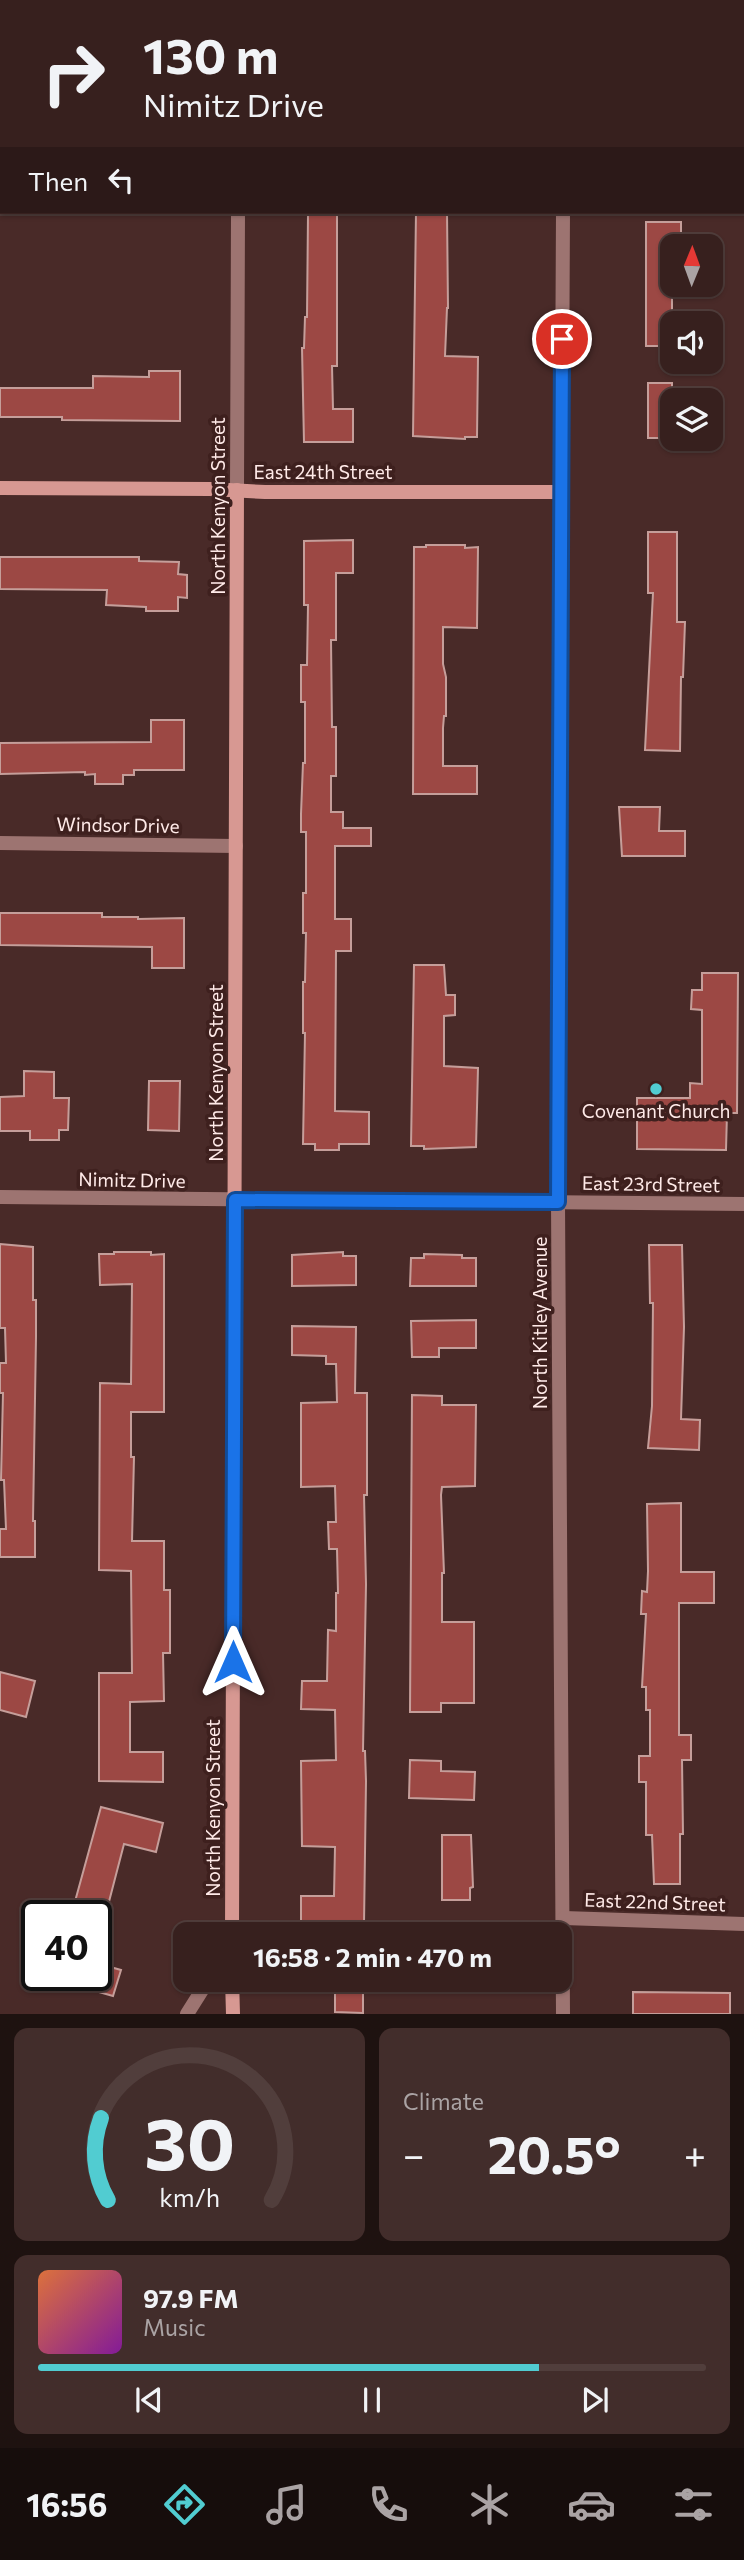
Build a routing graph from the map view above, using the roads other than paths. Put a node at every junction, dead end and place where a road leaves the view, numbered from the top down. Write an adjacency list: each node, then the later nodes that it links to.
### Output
1 (238, 214): 4 (street, North Kenyon Street)
2 (563, 214): 5 (street, North Kitley Avenue)
3 (0, 488): 4 (street, East 24th Street)
4 (237, 490): 5 (street, East 24th Street); 7 (street, North Kenyon Street)
5 (562, 492): 10 (street, North Kitley Avenue)
6 (0, 843): 7 (street, Windsor Drive)
7 (236, 846): 9 (street, North Kenyon Street)
8 (0, 1197): 9 (street, Nimitz Drive)
9 (235, 1200): 10 (street, Nimitz Drive); 13 (street, North Kenyon Street)
10 (558, 1202): 11 (street, East 23rd Street); 12 (street, North Kitley Avenue)
11 (744, 1204)
12 (564, 1918): 14 (street, East 22nd Street); 19 (street, North Kitley Avenue)
13 (232, 1922)
14 (744, 1924)
15 (201, 1992): 17 (street)
16 (232, 1992): 18 (street)
17 (187, 2014)
18 (233, 2014)
19 (564, 2014)

